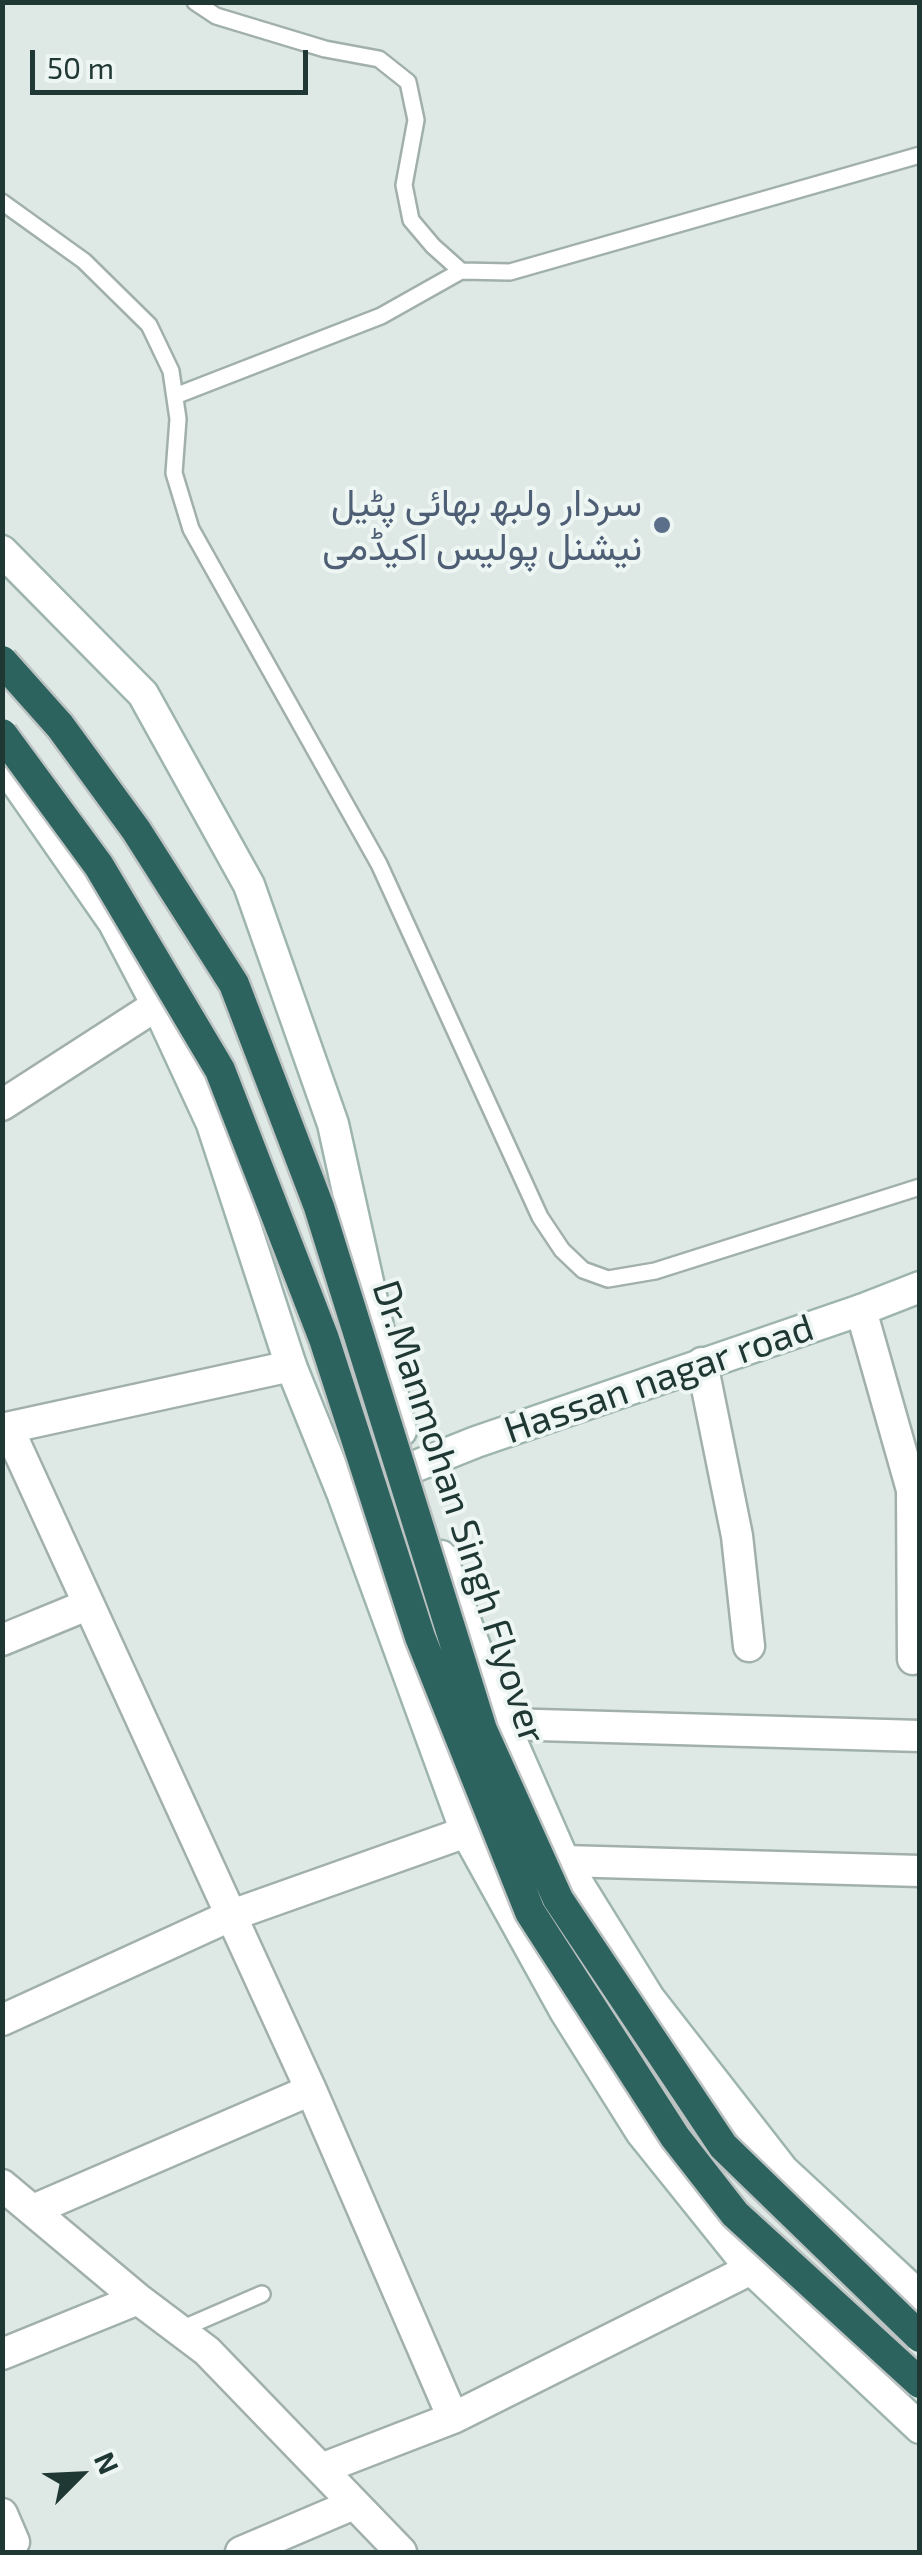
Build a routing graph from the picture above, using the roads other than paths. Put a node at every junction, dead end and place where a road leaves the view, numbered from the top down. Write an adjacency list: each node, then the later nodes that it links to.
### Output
1 (195, 2): 4 (lane)
2 (920, 155): 4 (lane)
3 (2, 202): 5 (lane)
4 (462, 271): 5 (lane)
5 (174, 396): 11 (lane)
6 (2, 551): 17 (street)
7 (2, 661): 38 (highway, Dr.Manmohan Singh Flyover, bridge)
8 (3, 757): 9 (street); 40 (highway, Dr.Manmohan Singh Flyover, bridge)
9 (157, 1005): 10 (street); 15 (street)
10 (2, 1105)
11 (920, 1187)
12 (920, 1288): 13 (street, Hassan nagar road)
13 (861, 1310): 14 (street, Hassan nagar road); 22 (street)
14 (702, 1363): 17 (street, Hassan nagar road); 21 (street)
15 (291, 1366): 16 (street); 18 (street)
16 (5, 1428): 19 (street)
17 (410, 1470): 18 (street, Hassan nagar road); 23 (street)
18 (343, 1495): 25 (street)
19 (87, 1605): 20 (street); 28 (street)
20 (2, 1640)
21 (749, 1646)
22 (913, 1659)
23 (504, 1724): 24 (street); 26 (street)
24 (920, 1736)
25 (466, 1832): 28 (street); 33 (street)
26 (564, 1861): 27 (street); 35 (street)
27 (920, 1871)
28 (232, 1914): 29 (street); 30 (street)
29 (2, 2020)
30 (311, 2090): 32 (street); 41 (street)
31 (2, 2185): 32 (street)
32 (32, 2210): 36 (street)
33 (751, 2269): 41 (street); 42 (street)
34 (262, 2294): 37 (lane)
35 (920, 2298)
36 (138, 2299): 37 (street); 39 (street)
37 (179, 2330): 43 (street)
38 (920, 2337)
39 (2, 2354)
40 (920, 2383)
41 (453, 2418): 43 (street)
42 (920, 2428)
43 (322, 2469): 44 (street)
44 (354, 2504): 45 (street); 46 (street)
45 (241, 2552)
46 (401, 2552)

